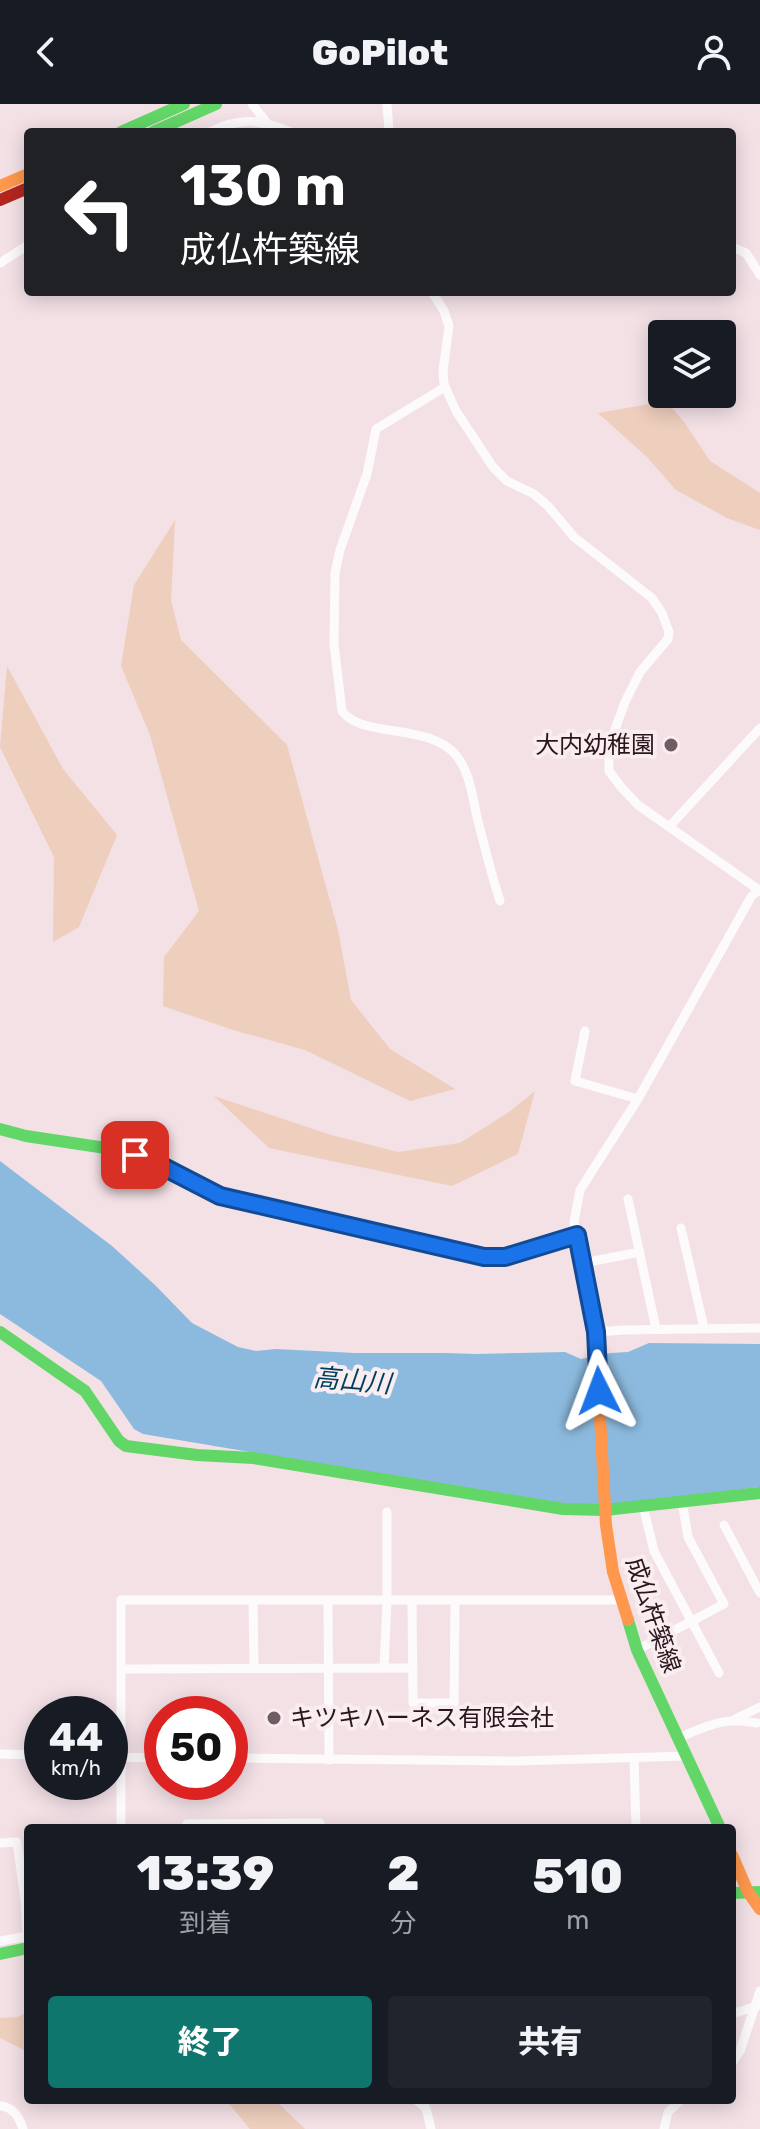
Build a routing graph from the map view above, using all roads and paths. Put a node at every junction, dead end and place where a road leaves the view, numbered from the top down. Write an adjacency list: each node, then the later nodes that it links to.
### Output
1 (184, 104): 6 (main road)
2 (216, 104): 7 (main road)
3 (252, 104): 5 (street)
4 (387, 104): 10 (street)
5 (267, 123): 8 (street); 9 (street)
6 (130, 128)
7 (162, 128)
8 (219, 128)
9 (280, 128)
10 (389, 128)
11 (24, 176): 12 (main road)
12 (0, 186)
13 (24, 190): 14 (main road)
14 (0, 200)
15 (24, 248): 17 (street)
16 (736, 249): 18 (street)
17 (0, 263)
18 (760, 275)
19 (435, 296): 20 (street)
20 (445, 387): 22 (street); 24 (street)
21 (760, 728): 22 (street)
22 (669, 827): 23 (street)
23 (760, 890): 26 (street)
24 (500, 901)
25 (585, 1031): 26 (street)
26 (638, 1099): 30 (street)
27 (0, 1129): 30 (main road)
28 (628, 1199): 31 (street)
29 (681, 1228): 33 (street)
30 (577, 1235): 32 (main road, 成仏杵築線)
31 (640, 1252): 32 (street); 35 (street)
32 (583, 1263): 37 (main road, 成仏杵築線)
33 (704, 1328): 34 (street); 35 (street)
34 (760, 1328)
35 (656, 1329): 37 (street)
36 (0, 1332): 41 (main road)
37 (596, 1332): 41 (main road, 成仏杵築線)
38 (760, 1493): 39 (main road)
39 (682, 1501): 40 (main road); 51 (street)
40 (643, 1506): 41 (main road); 51 (street)
41 (605, 1510): 46 (main road, 成仏杵築線)
42 (387, 1512): 48 (street)
43 (724, 1525): 44 (street)
44 (760, 1593)
45 (253, 1600): 47 (street); 53 (street); 57 (street)
46 (620, 1600): 50 (street); 52 (main road, 成仏杵築線)
47 (328, 1601): 48 (street); 54 (street)
48 (387, 1601): 49 (street); 55 (street)
49 (412, 1601): 50 (street); 56 (street)
50 (455, 1601): 56 (street)
51 (692, 1622): 52 (street); 58 (street)
52 (637, 1650): 63 (main road, 成仏杵築線)
53 (254, 1668): 54 (street); 57 (street)
54 (329, 1668): 55 (street); 69 (street)
55 (384, 1668): 56 (street)
56 (413, 1668)
57 (122, 1669): 59 (street)
58 (719, 1673)
59 (122, 1696)
60 (760, 1707): 61 (street)
61 (731, 1721): 62 (street); 63 (street)
62 (757, 1723)
63 (678, 1738): 66 (main road, 成仏杵築線)
64 (0, 1754): 65 (street)
65 (24, 1755)
66 (687, 1756): 68 (street); 75 (main road, 成仏杵築線)
67 (248, 1758): 69 (street)
68 (634, 1758): 69 (street); 74 (street)
69 (329, 1760)
70 (121, 1800): 72 (street)
71 (320, 1823): 73 (street)
72 (121, 1824)
73 (300, 1824)
74 (636, 1824)
75 (718, 1824)
76 (0, 1843): 79 (street)
77 (736, 1864): 78 (main road)
78 (746, 1886): 80 (main road)
79 (24, 1893)
80 (760, 1909)
81 (0, 1941): 82 (street)
82 (24, 1942)
83 (24, 1944): 84 (main road)
84 (0, 1954)
85 (760, 1997): 86 (street); 87 (street)
86 (736, 2012)
87 (736, 2057)
88 (421, 2104): 92 (street)
89 (677, 2104): 93 (street)
90 (0, 2106): 91 (street)
91 (23, 2129)
92 (431, 2129)
93 (664, 2129)

